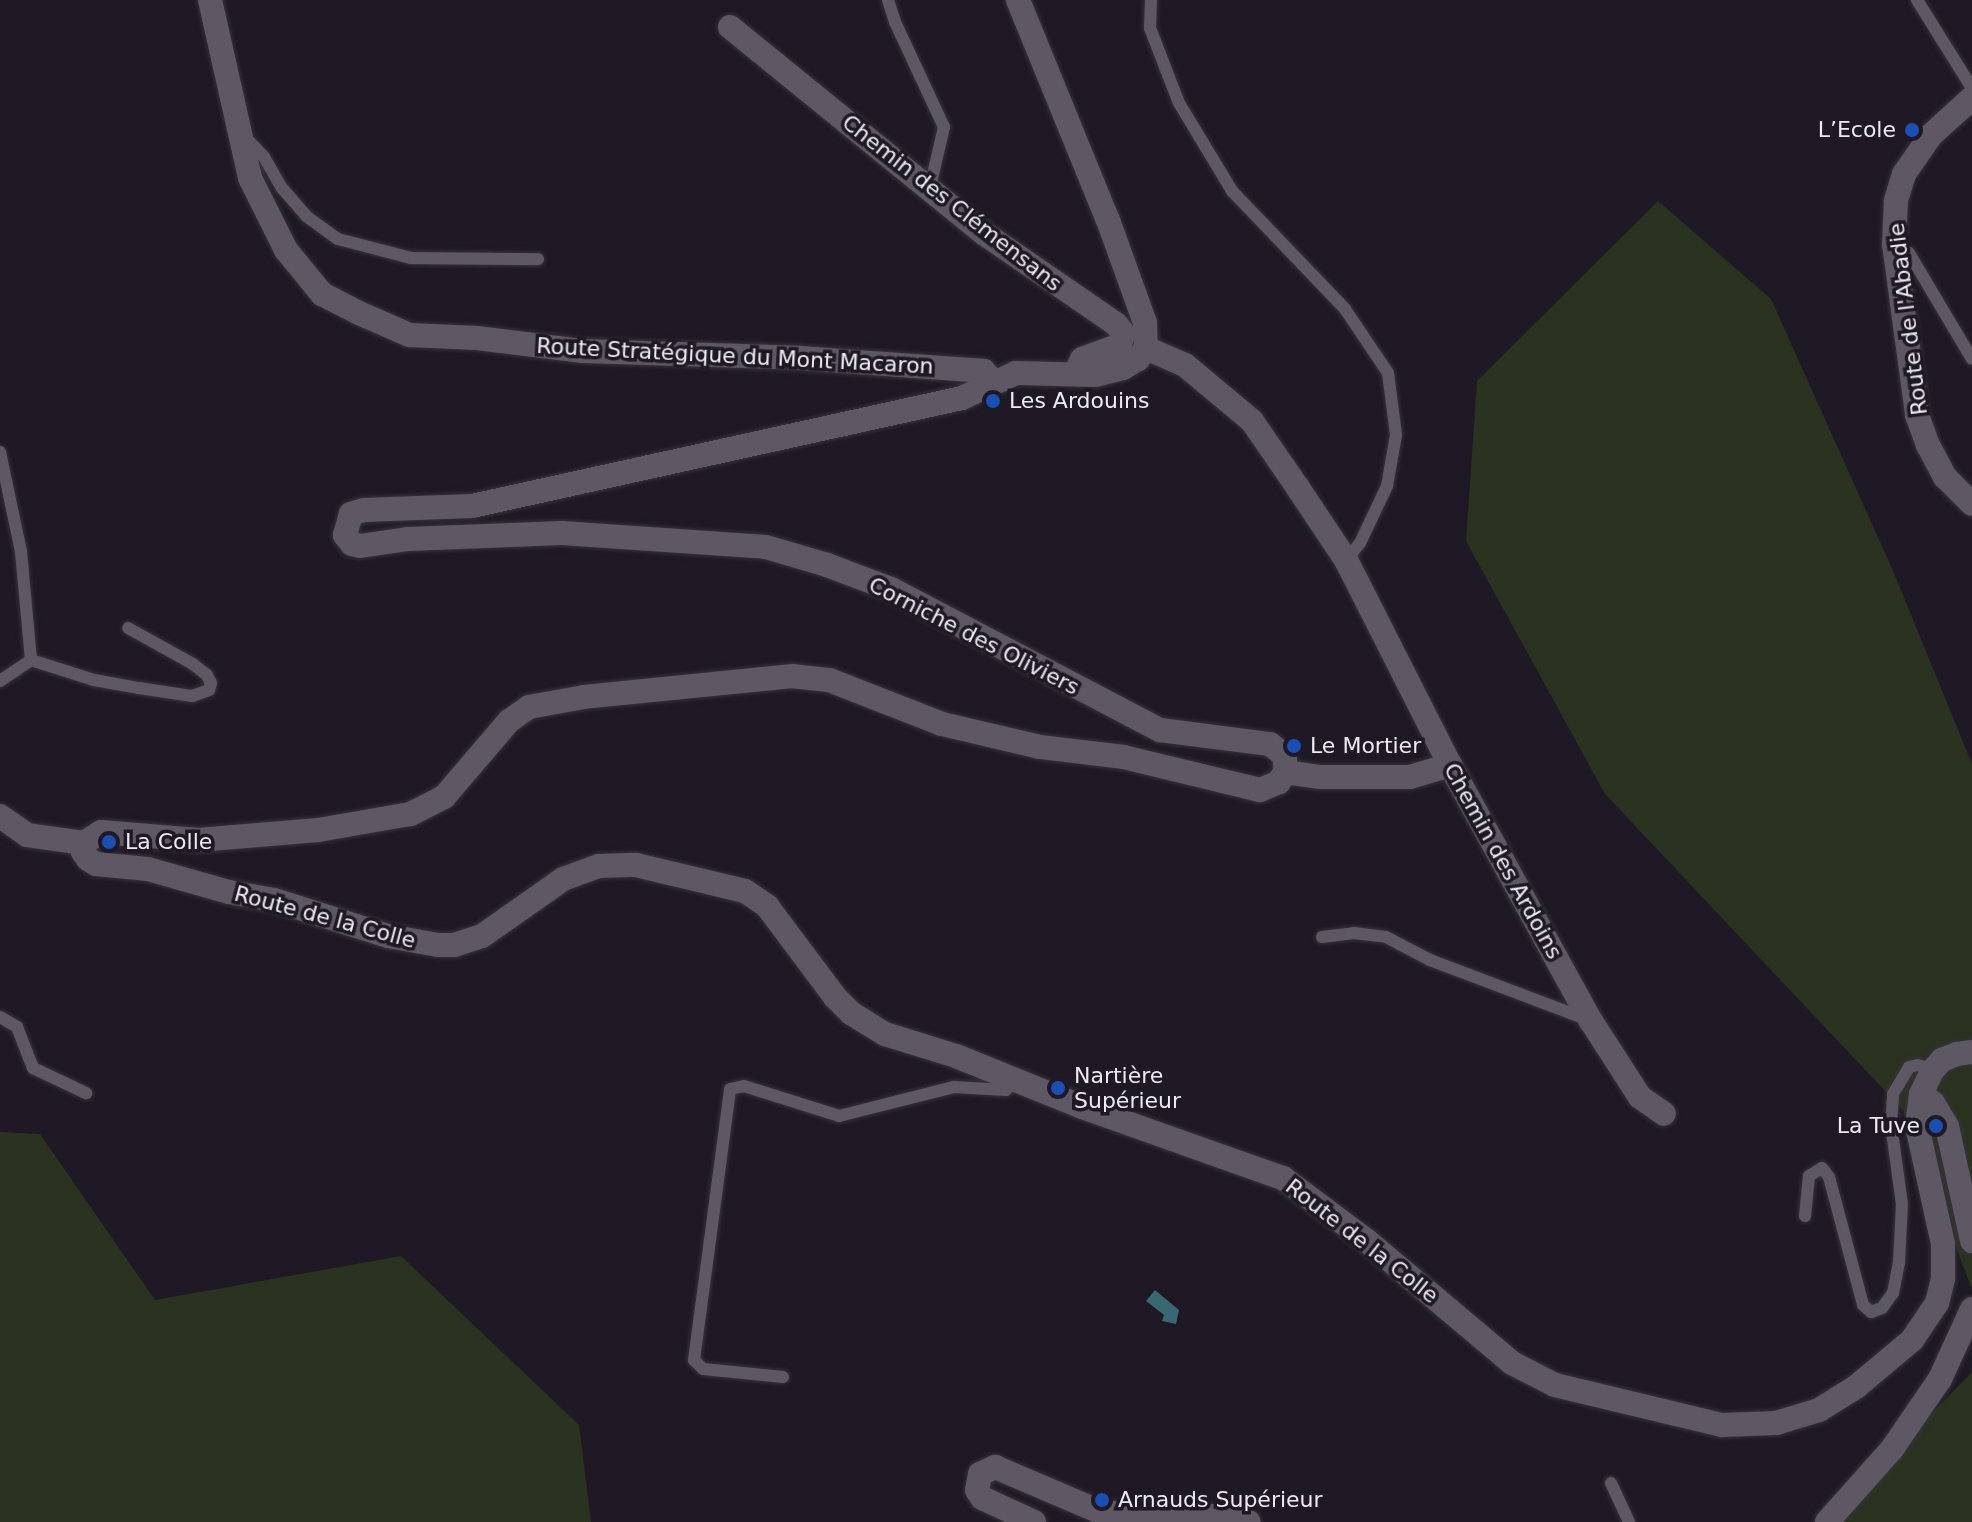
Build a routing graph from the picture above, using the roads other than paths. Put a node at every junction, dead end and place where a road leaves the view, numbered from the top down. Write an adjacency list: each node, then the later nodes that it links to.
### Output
1 (210, 0): 9 (street, Route Stratégique du Mont Macaron)
2 (888, 0): 10 (lane)
3 (1018, 0): 13 (street)
4 (1151, 0): 19 (lane)
5 (1917, 0): 7 (lane)
6 (730, 27): 10 (street, Chemin des Clémensans)
7 (1972, 88)
8 (1972, 98): 11 (street, Route de l'Abadie)
9 (239, 130): 12 (lane); 16 (street, Route Stratégique du Mont Macaron)
10 (930, 187): 15 (street, Chemin des Clémensans)
11 (1894, 244): 14 (lane); 18 (street, Route de l'Abadie)
12 (538, 259)
13 (1146, 348): 15 (street, Corniche des Oliviers); 19 (street, Chemin des Ardoins)
14 (1972, 359)
15 (1076, 372): 16 (street, Corniche des Oliviers)
16 (992, 381): 24 (street, Corniche des Oliviers)
17 (0, 452): 21 (lane)
18 (1972, 504)
19 (1346, 560): 23 (street, Chemin des Ardoins)
20 (128, 628): 21 (lane)
21 (31, 660): 22 (lane)
22 (0, 681)
23 (1450, 765): 24 (street); 29 (street, Chemin des Ardoins)
24 (1285, 772): 26 (street)
25 (6, 829): 26 (street)
26 (84, 843): 32 (street, Route de la Colle)
27 (1322, 937): 29 (lane)
28 (0, 1017): 33 (lane)
29 (1591, 1021): 35 (street, Chemin des Ardoins)
30 (1972, 1052): 31 (street)
31 (1932, 1071): 34 (street, Route de la Colle); 36 (lane)
32 (1016, 1078): 34 (street, Route de la Colle); 39 (lane)
33 (86, 1093)
34 (1921, 1094): 37 (street)
35 (1664, 1114)
36 (1805, 1216)
37 (1972, 1241)
38 (1972, 1309): 44 (street)
39 (783, 1377)
40 (1611, 1483): 43 (lane)
41 (1034, 1522): 42 (street)
42 (1248, 1522)
43 (1629, 1522)
44 (1827, 1522)

